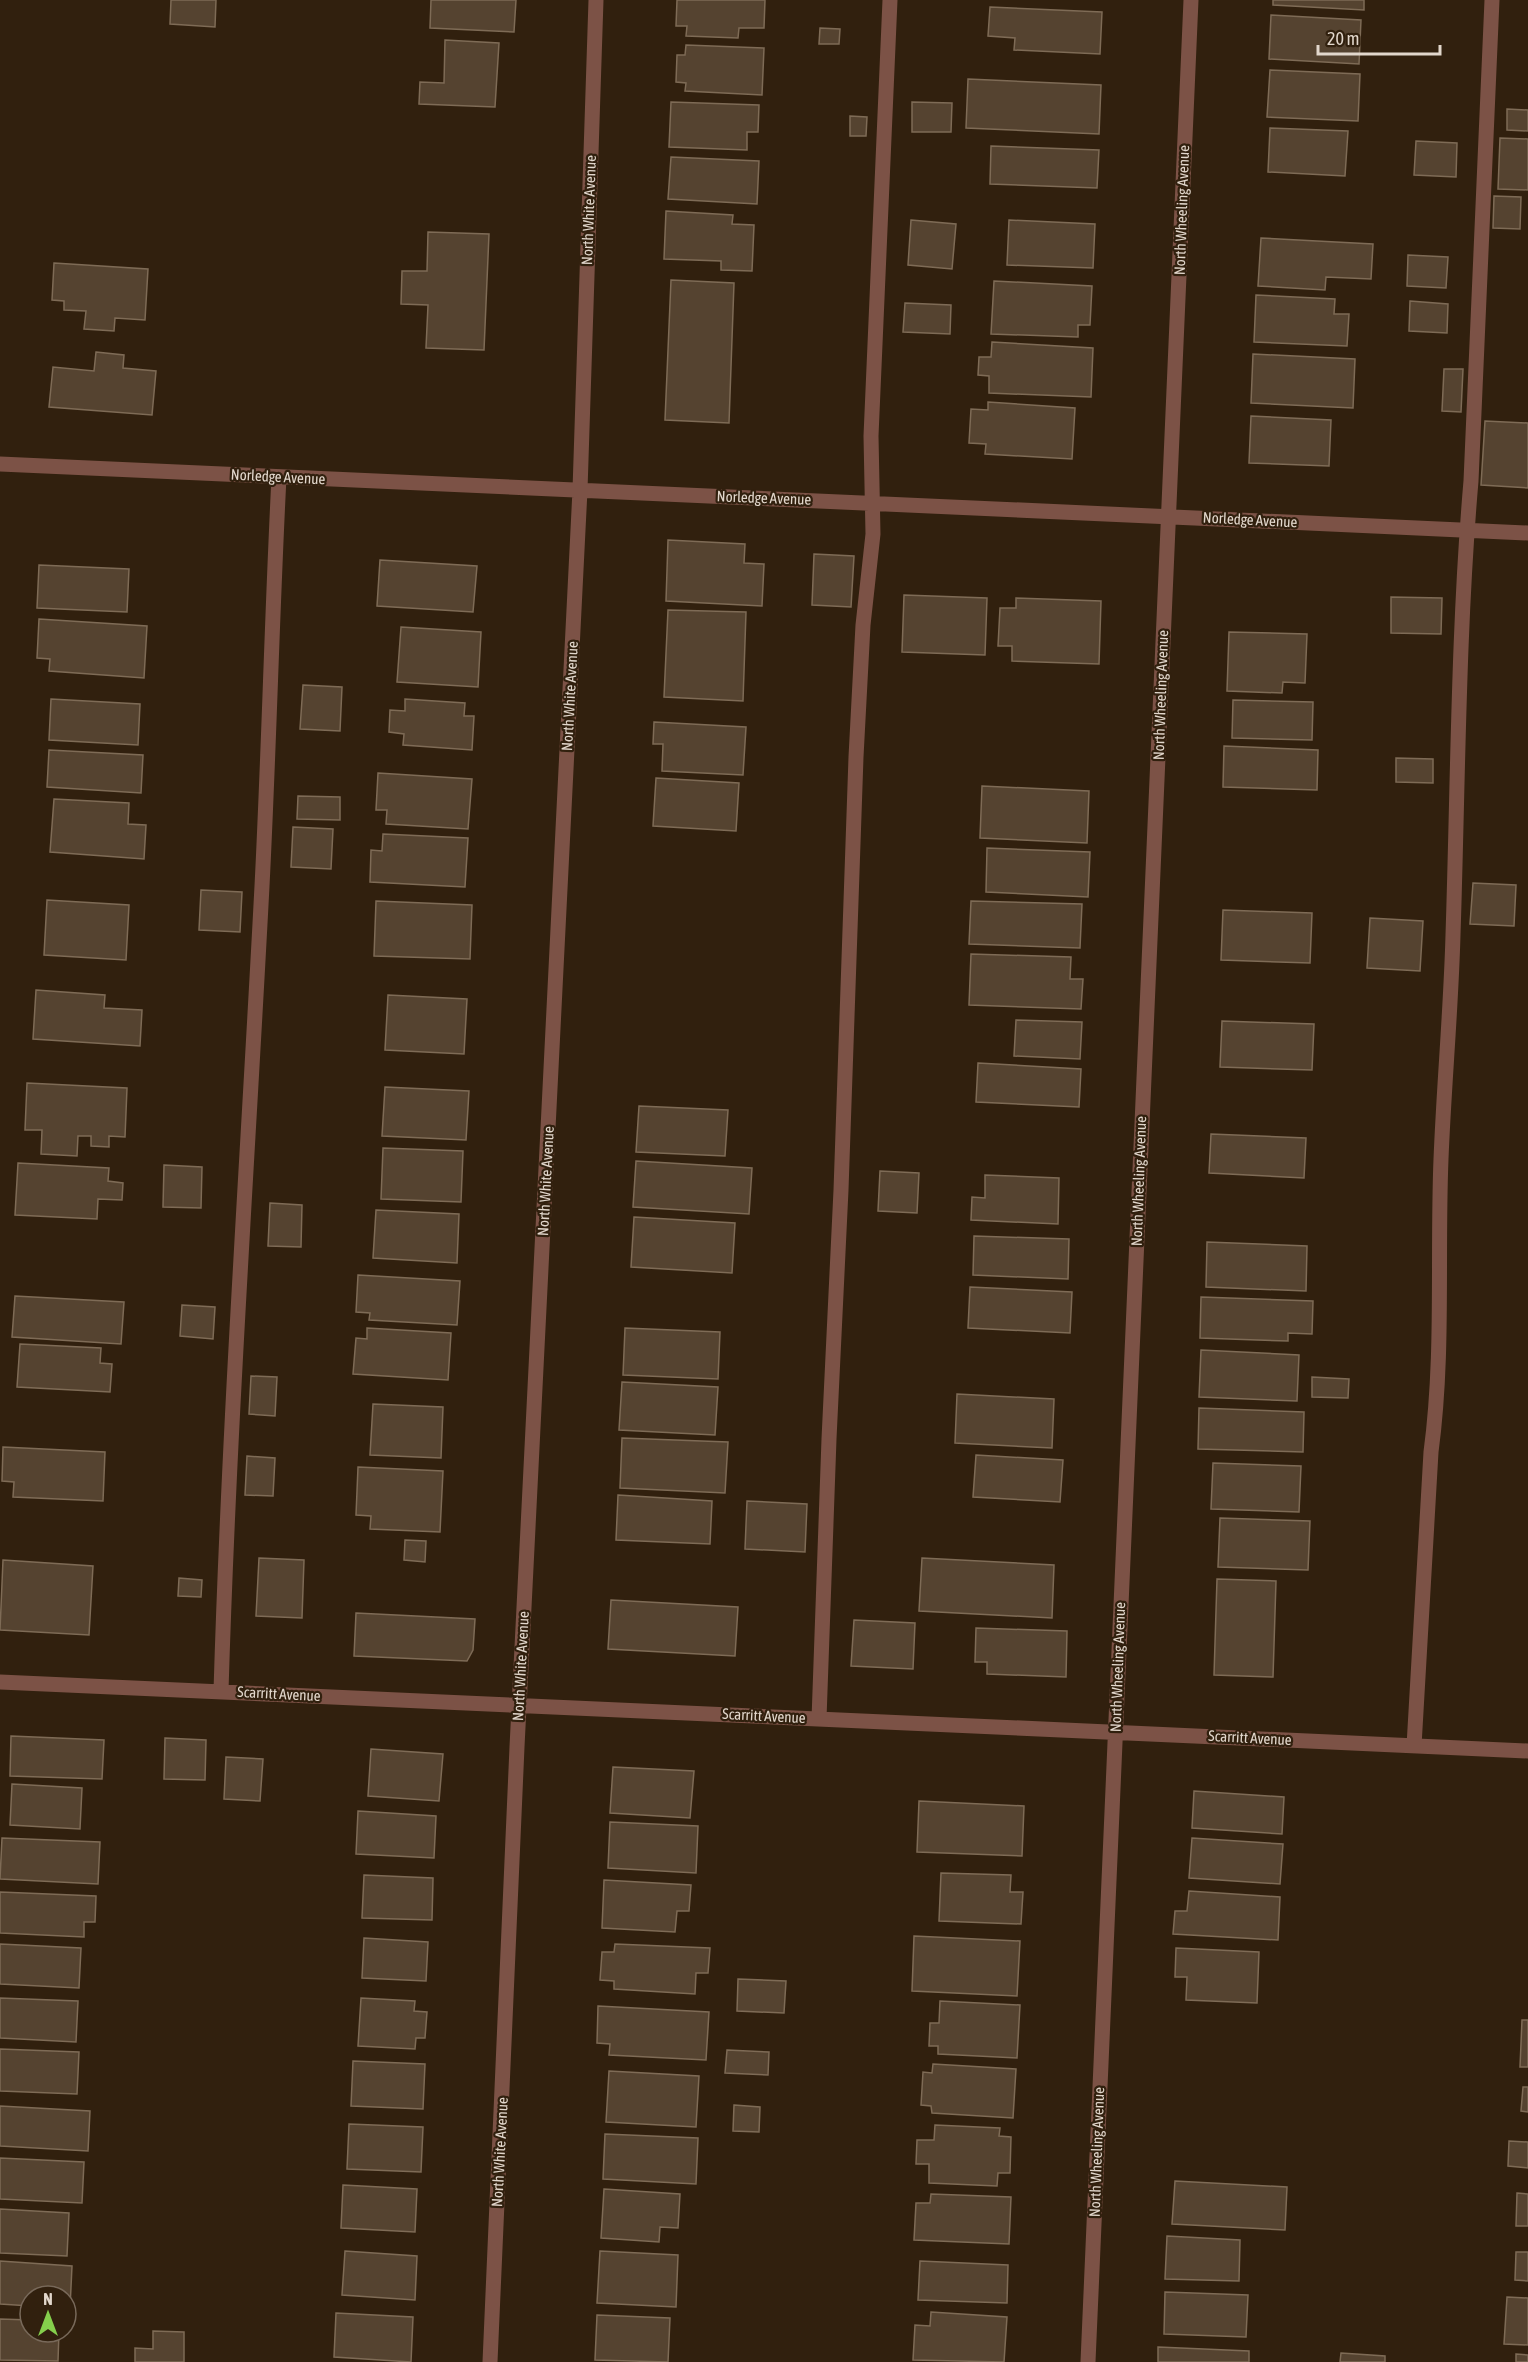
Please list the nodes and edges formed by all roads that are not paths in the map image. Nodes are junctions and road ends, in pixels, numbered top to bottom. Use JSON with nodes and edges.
{"nodes":[{"id":1,"x":596,"y":0,"type":"edge"},
{"id":2,"x":890,"y":0,"type":"edge"},
{"id":3,"x":1191,"y":0,"type":"edge"},
{"id":4,"x":1492,"y":0,"type":"edge"},
{"id":5,"x":0,"y":464,"type":"edge"},
{"id":6,"x":279,"y":477,"type":"junction"},
{"id":7,"x":580,"y":490,"type":"junction"},
{"id":8,"x":874,"y":503,"type":"junction"},
{"id":9,"x":1168,"y":516,"type":"junction"},
{"id":10,"x":1467,"y":530,"type":"junction"},
{"id":11,"x":1528,"y":532,"type":"edge"},
{"id":12,"x":0,"y":1682,"type":"edge"},
{"id":13,"x":221,"y":1691,"type":"junction"},
{"id":14,"x":519,"y":1705,"type":"junction"},
{"id":15,"x":819,"y":1719,"type":"junction"},
{"id":16,"x":1115,"y":1732,"type":"junction"},
{"id":17,"x":1414,"y":1746,"type":"junction"},
{"id":18,"x":1528,"y":1751,"type":"edge"},
{"id":19,"x":490,"y":2362,"type":"edge"},
{"id":20,"x":1088,"y":2362,"type":"edge"}],
"edges":[{"from":1,"to":7,"type":"street","name":"North White Avenue"},
{"from":2,"to":8,"type":"street"},
{"from":3,"to":9,"type":"street","name":"North Wheeling Avenue"},
{"from":4,"to":10,"type":"street"},
{"from":5,"to":6,"type":"street","name":"Norledge Avenue"},
{"from":6,"to":7,"type":"street","name":"Norledge Avenue"},
{"from":6,"to":13,"type":"street"},
{"from":7,"to":8,"type":"street","name":"Norledge Avenue"},
{"from":7,"to":14,"type":"street","name":"North White Avenue"},
{"from":8,"to":9,"type":"street","name":"Norledge Avenue"},
{"from":8,"to":15,"type":"street"},
{"from":9,"to":10,"type":"street","name":"Norledge Avenue"},
{"from":9,"to":16,"type":"street","name":"North Wheeling Avenue"},
{"from":10,"to":11,"type":"street","name":"Norledge Avenue"},
{"from":10,"to":17,"type":"street"},
{"from":12,"to":13,"type":"street","name":"Scarritt Avenue"},
{"from":13,"to":14,"type":"street","name":"Scarritt Avenue"},
{"from":14,"to":15,"type":"street","name":"Scarritt Avenue"},
{"from":14,"to":19,"type":"street","name":"North White Avenue"},
{"from":15,"to":16,"type":"street","name":"Scarritt Avenue"},
{"from":16,"to":17,"type":"street","name":"Scarritt Avenue"},
{"from":16,"to":20,"type":"street","name":"North Wheeling Avenue"},
{"from":17,"to":18,"type":"street","name":"Scarritt Avenue"}]}
